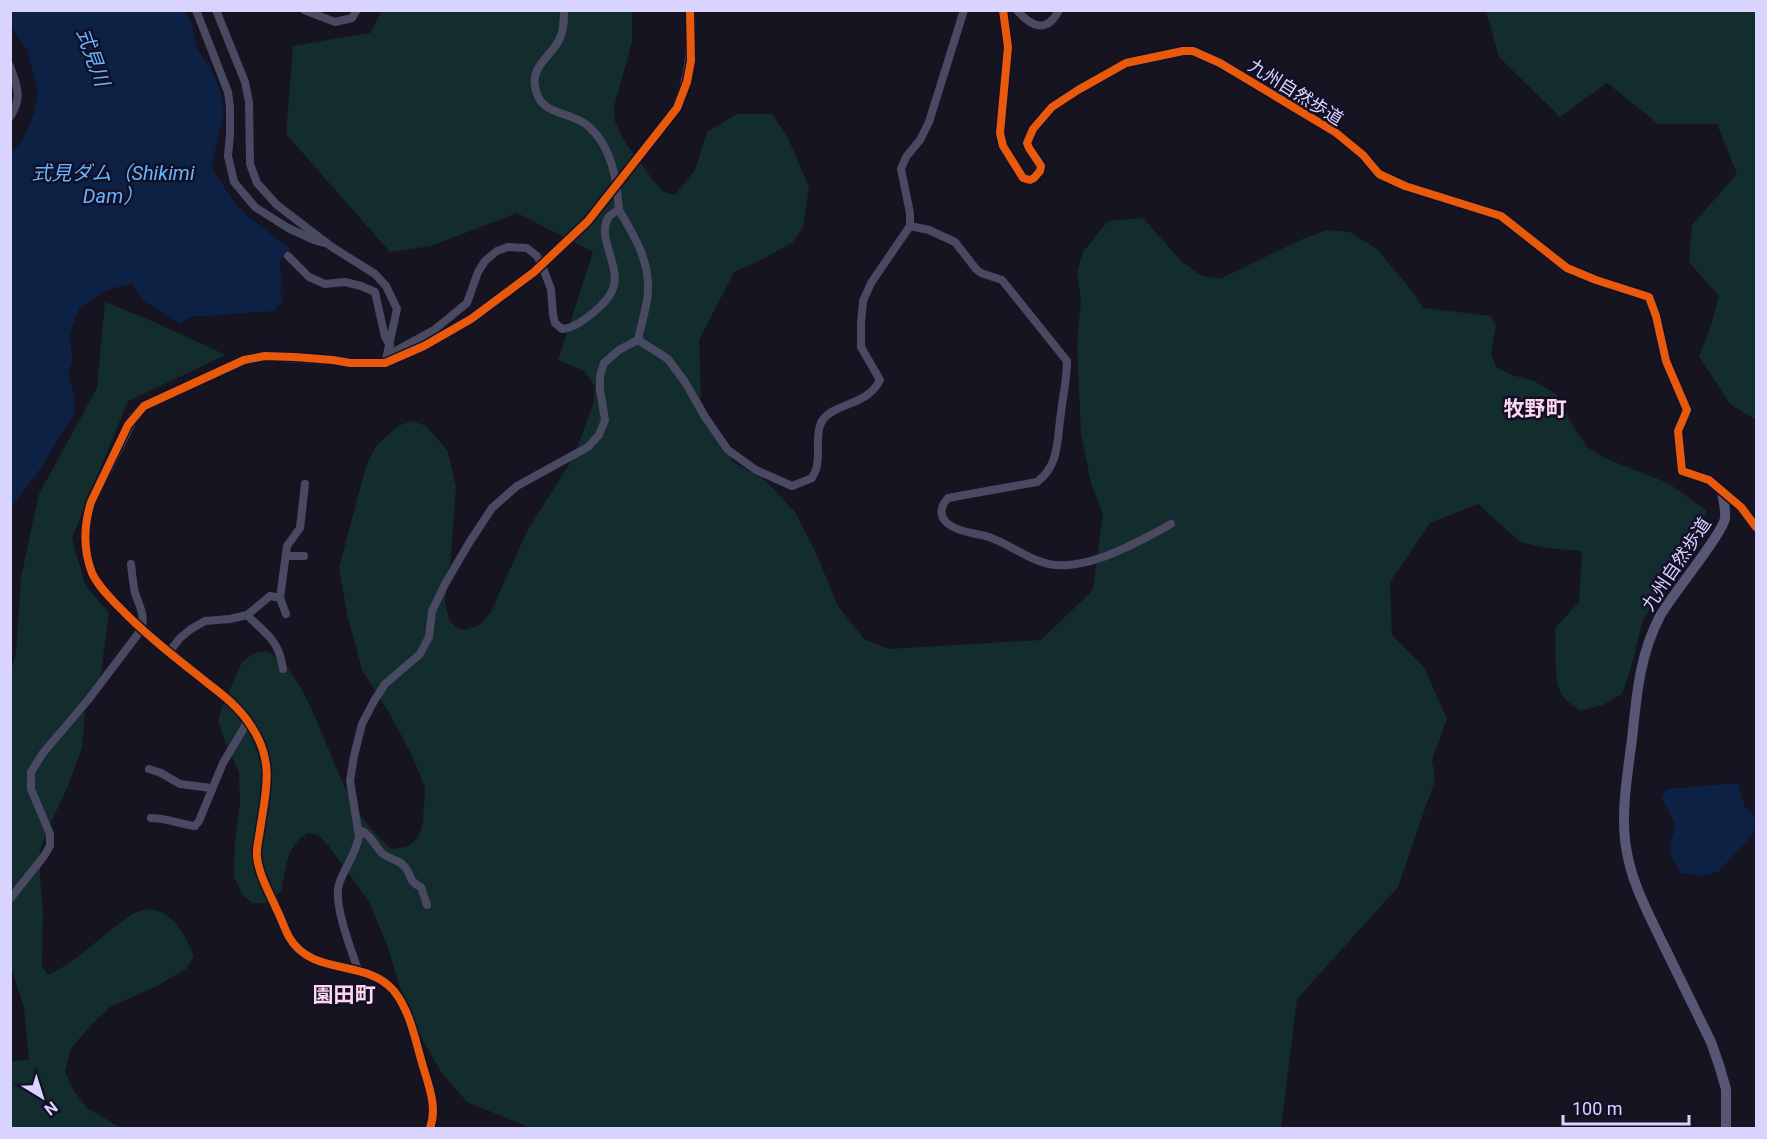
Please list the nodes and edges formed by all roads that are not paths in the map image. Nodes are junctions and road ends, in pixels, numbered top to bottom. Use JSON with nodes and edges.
{"nodes":[{"id":1,"x":196,"y":10,"type":"edge"},
{"id":2,"x":216,"y":10,"type":"edge"},
{"id":3,"x":304,"y":10,"type":"edge"},
{"id":4,"x":357,"y":10,"type":"edge"},
{"id":5,"x":564,"y":10,"type":"edge"},
{"id":6,"x":690,"y":10,"type":"edge"},
{"id":7,"x":964,"y":10,"type":"edge"},
{"id":8,"x":1003,"y":10,"type":"edge"},
{"id":9,"x":1017,"y":10,"type":"edge"},
{"id":10,"x":1059,"y":10,"type":"edge"},
{"id":11,"x":10,"y":66,"type":"edge"},
{"id":12,"x":674,"y":112,"type":"tunnel mouth"},
{"id":13,"x":10,"y":117,"type":"edge"},
{"id":14,"x":619,"y":210,"type":"junction"},
{"id":15,"x":910,"y":225,"type":"junction"},
{"id":16,"x":328,"y":244,"type":"junction"},
{"id":17,"x":288,"y":256,"type":"dead end"},
{"id":18,"x":471,"y":319,"type":"tunnel mouth"},
{"id":19,"x":638,"y":340,"type":"junction"},
{"id":20,"x":390,"y":345,"type":"junction"},
{"id":21,"x":386,"y":359,"type":"junction"},
{"id":22,"x":305,"y":484,"type":"dead end"},
{"id":23,"x":1722,"y":491,"type":"junction"},
{"id":24,"x":1172,"y":524,"type":"dead end"},
{"id":25,"x":1756,"y":527,"type":"edge"},
{"id":26,"x":286,"y":556,"type":"junction"},
{"id":27,"x":304,"y":556,"type":"dead end"},
{"id":28,"x":131,"y":564,"type":"dead end"},
{"id":29,"x":280,"y":598,"type":"junction"},
{"id":30,"x":286,"y":614,"type":"dead end"},
{"id":31,"x":247,"y":615,"type":"junction"},
{"id":32,"x":141,"y":630,"type":"junction"},
{"id":33,"x":169,"y":652,"type":"junction"},
{"id":34,"x":283,"y":669,"type":"dead end"},
{"id":35,"x":248,"y":721,"type":"junction"},
{"id":36,"x":150,"y":769,"type":"dead end"},
{"id":37,"x":211,"y":788,"type":"junction"},
{"id":38,"x":152,"y":818,"type":"dead end"},
{"id":39,"x":358,"y":830,"type":"junction"},
{"id":40,"x":10,"y":899,"type":"edge"},
{"id":41,"x":427,"y":905,"type":"dead end"},
{"id":42,"x":358,"y":970,"type":"junction"},
{"id":43,"x":430,"y":1128,"type":"edge"},
{"id":44,"x":1726,"y":1128,"type":"edge"}],
"edges":[{"from":1,"to":16,"type":"street"},
{"from":2,"to":16,"type":"street"},
{"from":3,"to":4,"type":"street"},
{"from":5,"to":14,"type":"street"},
{"from":6,"to":12,"type":"street"},
{"from":7,"to":15,"type":"street"},
{"from":8,"to":23,"type":"street","name":"九州自然歩道"},
{"from":9,"to":10,"type":"street"},
{"from":11,"to":13,"type":"street"},
{"from":14,"to":19,"type":"street"},
{"from":14,"to":21,"type":"street"},
{"from":15,"to":19,"type":"street"},
{"from":15,"to":24,"type":"street"},
{"from":16,"to":20,"type":"street"},
{"from":17,"to":20,"type":"street"},
{"from":18,"to":21,"type":"street"},
{"from":19,"to":39,"type":"street"},
{"from":20,"to":21,"type":"street"},
{"from":21,"to":32,"type":"street"},
{"from":22,"to":26,"type":"street"},
{"from":23,"to":25,"type":"street"},
{"from":23,"to":44,"type":"street","name":"九州自然歩道"},
{"from":26,"to":27,"type":"street"},
{"from":26,"to":29,"type":"street"},
{"from":28,"to":32,"type":"street"},
{"from":29,"to":30,"type":"street"},
{"from":29,"to":31,"type":"street"},
{"from":31,"to":33,"type":"street"},
{"from":31,"to":34,"type":"street"},
{"from":32,"to":33,"type":"street"},
{"from":32,"to":40,"type":"street"},
{"from":33,"to":35,"type":"street"},
{"from":35,"to":37,"type":"street"},
{"from":35,"to":42,"type":"street"},
{"from":36,"to":37,"type":"street"},
{"from":37,"to":38,"type":"street"},
{"from":39,"to":41,"type":"street"},
{"from":39,"to":42,"type":"street"},
{"from":42,"to":43,"type":"street"}]}
